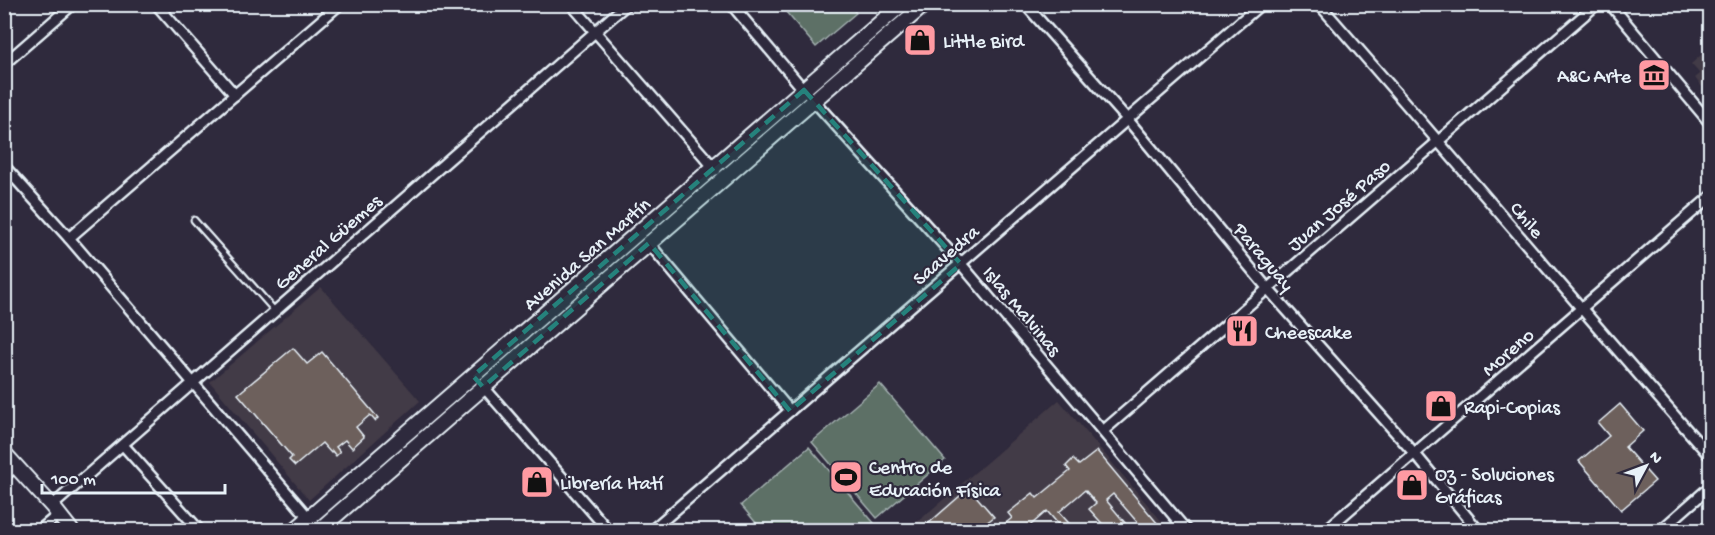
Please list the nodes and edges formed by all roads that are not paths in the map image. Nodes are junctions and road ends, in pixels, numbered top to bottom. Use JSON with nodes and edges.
{"nodes":[{"id":1,"x":10,"y":4,"type":"edge"},
{"id":2,"x":73,"y":4,"type":"edge"},
{"id":3,"x":156,"y":4,"type":"edge"},
{"id":4,"x":340,"y":4,"type":"edge"},
{"id":5,"x":571,"y":4,"type":"edge"},
{"id":6,"x":627,"y":4,"type":"edge"},
{"id":7,"x":731,"y":4,"type":"edge"},
{"id":8,"x":902,"y":4,"type":"edge"},
{"id":9,"x":925,"y":4,"type":"edge"},
{"id":10,"x":1025,"y":4,"type":"edge"},
{"id":11,"x":1261,"y":4,"type":"edge"},
{"id":12,"x":1319,"y":4,"type":"edge"},
{"id":13,"x":1597,"y":4,"type":"edge"},
{"id":14,"x":1610,"y":4,"type":"edge"},
{"id":15,"x":4,"y":10,"type":"edge"},
{"id":16,"x":595,"y":32,"type":"junction"},
{"id":17,"x":4,"y":64,"type":"edge"},
{"id":18,"x":804,"y":90,"type":"junction"},
{"id":19,"x":235,"y":95,"type":"junction"},
{"id":20,"x":814,"y":101,"type":"junction"},
{"id":21,"x":1128,"y":120,"type":"junction"},
{"id":22,"x":1710,"y":123,"type":"edge"},
{"id":23,"x":1439,"y":141,"type":"junction"},
{"id":24,"x":4,"y":166,"type":"edge"},
{"id":25,"x":714,"y":168,"type":"junction"},
{"id":26,"x":724,"y":179,"type":"junction"},
{"id":27,"x":1710,"y":197,"type":"edge"},
{"id":28,"x":194,"y":220,"type":"dead end"},
{"id":29,"x":640,"y":232,"type":"junction"},
{"id":30,"x":69,"y":238,"type":"junction"},
{"id":31,"x":649,"y":243,"type":"junction"},
{"id":32,"x":961,"y":264,"type":"junction"},
{"id":33,"x":1268,"y":289,"type":"junction"},
{"id":34,"x":1581,"y":310,"type":"junction"},
{"id":35,"x":275,"y":311,"type":"junction"},
{"id":36,"x":473,"y":376,"type":"junction"},
{"id":37,"x":193,"y":382,"type":"junction"},
{"id":38,"x":483,"y":387,"type":"junction"},
{"id":39,"x":790,"y":411,"type":"junction"},
{"id":40,"x":1103,"y":431,"type":"junction"},
{"id":41,"x":123,"y":445,"type":"junction"},
{"id":42,"x":4,"y":453,"type":"edge"},
{"id":43,"x":1415,"y":454,"type":"junction"},
{"id":44,"x":1710,"y":456,"type":"edge"},
{"id":45,"x":16,"y":466,"type":"junction"},
{"id":46,"x":4,"y":476,"type":"edge"},
{"id":47,"x":1710,"y":487,"type":"edge"},
{"id":48,"x":55,"y":510,"type":"junction"},
{"id":49,"x":308,"y":519,"type":"junction"},
{"id":50,"x":40,"y":531,"type":"edge"},
{"id":51,"x":71,"y":531,"type":"edge"},
{"id":52,"x":199,"y":531,"type":"edge"},
{"id":53,"x":295,"y":531,"type":"edge"},
{"id":54,"x":319,"y":531,"type":"edge"},
{"id":55,"x":608,"y":531,"type":"edge"},
{"id":56,"x":652,"y":531,"type":"edge"},
{"id":57,"x":1186,"y":531,"type":"edge"},
{"id":58,"x":1326,"y":531,"type":"edge"},
{"id":59,"x":1478,"y":531,"type":"edge"},
{"id":60,"x":1661,"y":531,"type":"edge"}],
"edges":[{"from":1,"to":15,"type":"lane"},
{"from":2,"to":17,"type":"street"},
{"from":3,"to":19,"type":"street"},
{"from":4,"to":19,"type":"street"},
{"from":5,"to":16,"type":"street"},
{"from":6,"to":16,"type":"street","name":"General Güemes"},
{"from":7,"to":18,"type":"street","name":"Islas Malvinas"},
{"from":8,"to":18,"type":"main road","name":"Avenida San Martín"},
{"from":9,"to":20,"type":"main road","name":"Avenida San Martín"},
{"from":10,"to":21,"type":"street","name":"Paraguay"},
{"from":11,"to":21,"type":"street","name":"Saavedra"},
{"from":12,"to":23,"type":"street","name":"Chile"},
{"from":13,"to":23,"type":"street","name":"Juan José Paso"},
{"from":14,"to":22,"type":"street"},
{"from":16,"to":25,"type":"street"},
{"from":16,"to":35,"type":"street","name":"General Güemes"},
{"from":18,"to":20,"type":"street","name":"Islas Malvinas"},
{"from":18,"to":25,"type":"main road","name":"Avenida San Martín"},
{"from":19,"to":30,"type":"street"},
{"from":20,"to":26,"type":"main road","name":"Avenida San Martín"},
{"from":20,"to":32,"type":"street","name":"Islas Malvinas"},
{"from":21,"to":32,"type":"street","name":"Saavedra"},
{"from":21,"to":33,"type":"street","name":"Paraguay"},
{"from":23,"to":33,"type":"street","name":"Juan José Paso"},
{"from":23,"to":34,"type":"street","name":"Chile"},
{"from":24,"to":30,"type":"street"},
{"from":25,"to":26,"type":"street"},
{"from":25,"to":29,"type":"main road","name":"Avenida San Martín"},
{"from":26,"to":31,"type":"main road","name":"Avenida San Martín"},
{"from":27,"to":34,"type":"street","name":"Moreno"},
{"from":28,"to":35,"type":"lane"},
{"from":29,"to":31,"type":"street"},
{"from":29,"to":36,"type":"main road","name":"Avenida San Martín"},
{"from":30,"to":37,"type":"street"},
{"from":31,"to":38,"type":"main road","name":"Avenida San Martín"},
{"from":31,"to":39,"type":"street"},
{"from":32,"to":39,"type":"street","name":"Saavedra"},
{"from":32,"to":40,"type":"street","name":"Islas Malvinas"},
{"from":33,"to":40,"type":"street","name":"Juan José Paso"},
{"from":33,"to":43,"type":"street","name":"Paraguay"},
{"from":34,"to":43,"type":"street","name":"Moreno"},
{"from":34,"to":44,"type":"street","name":"Chile"},
{"from":35,"to":37,"type":"street","name":"General Güemes"},
{"from":36,"to":38,"type":"street"},
{"from":36,"to":49,"type":"main road","name":"Avenida San Martín"},
{"from":37,"to":41,"type":"street","name":"General Güemes"},
{"from":37,"to":49,"type":"street"},
{"from":38,"to":54,"type":"main road","name":"Avenida San Martín"},
{"from":38,"to":55,"type":"street"},
{"from":39,"to":56,"type":"street","name":"Saavedra"},
{"from":40,"to":57,"type":"street","name":"Islas Malvinas"},
{"from":41,"to":48,"type":"street","name":"General Güemes"},
{"from":41,"to":52,"type":"street"},
{"from":42,"to":45,"type":"main road"},
{"from":43,"to":58,"type":"street","name":"Moreno"},
{"from":43,"to":59,"type":"street","name":"Paraguay"},
{"from":45,"to":46,"type":"street"},
{"from":45,"to":48,"type":"main road"},
{"from":47,"to":60,"type":"street"},
{"from":48,"to":50,"type":"street","name":"General Güemes"},
{"from":48,"to":51,"type":"main road"},
{"from":49,"to":53,"type":"main road","name":"Avenida San Martín"},
{"from":49,"to":54,"type":"street"}]}
